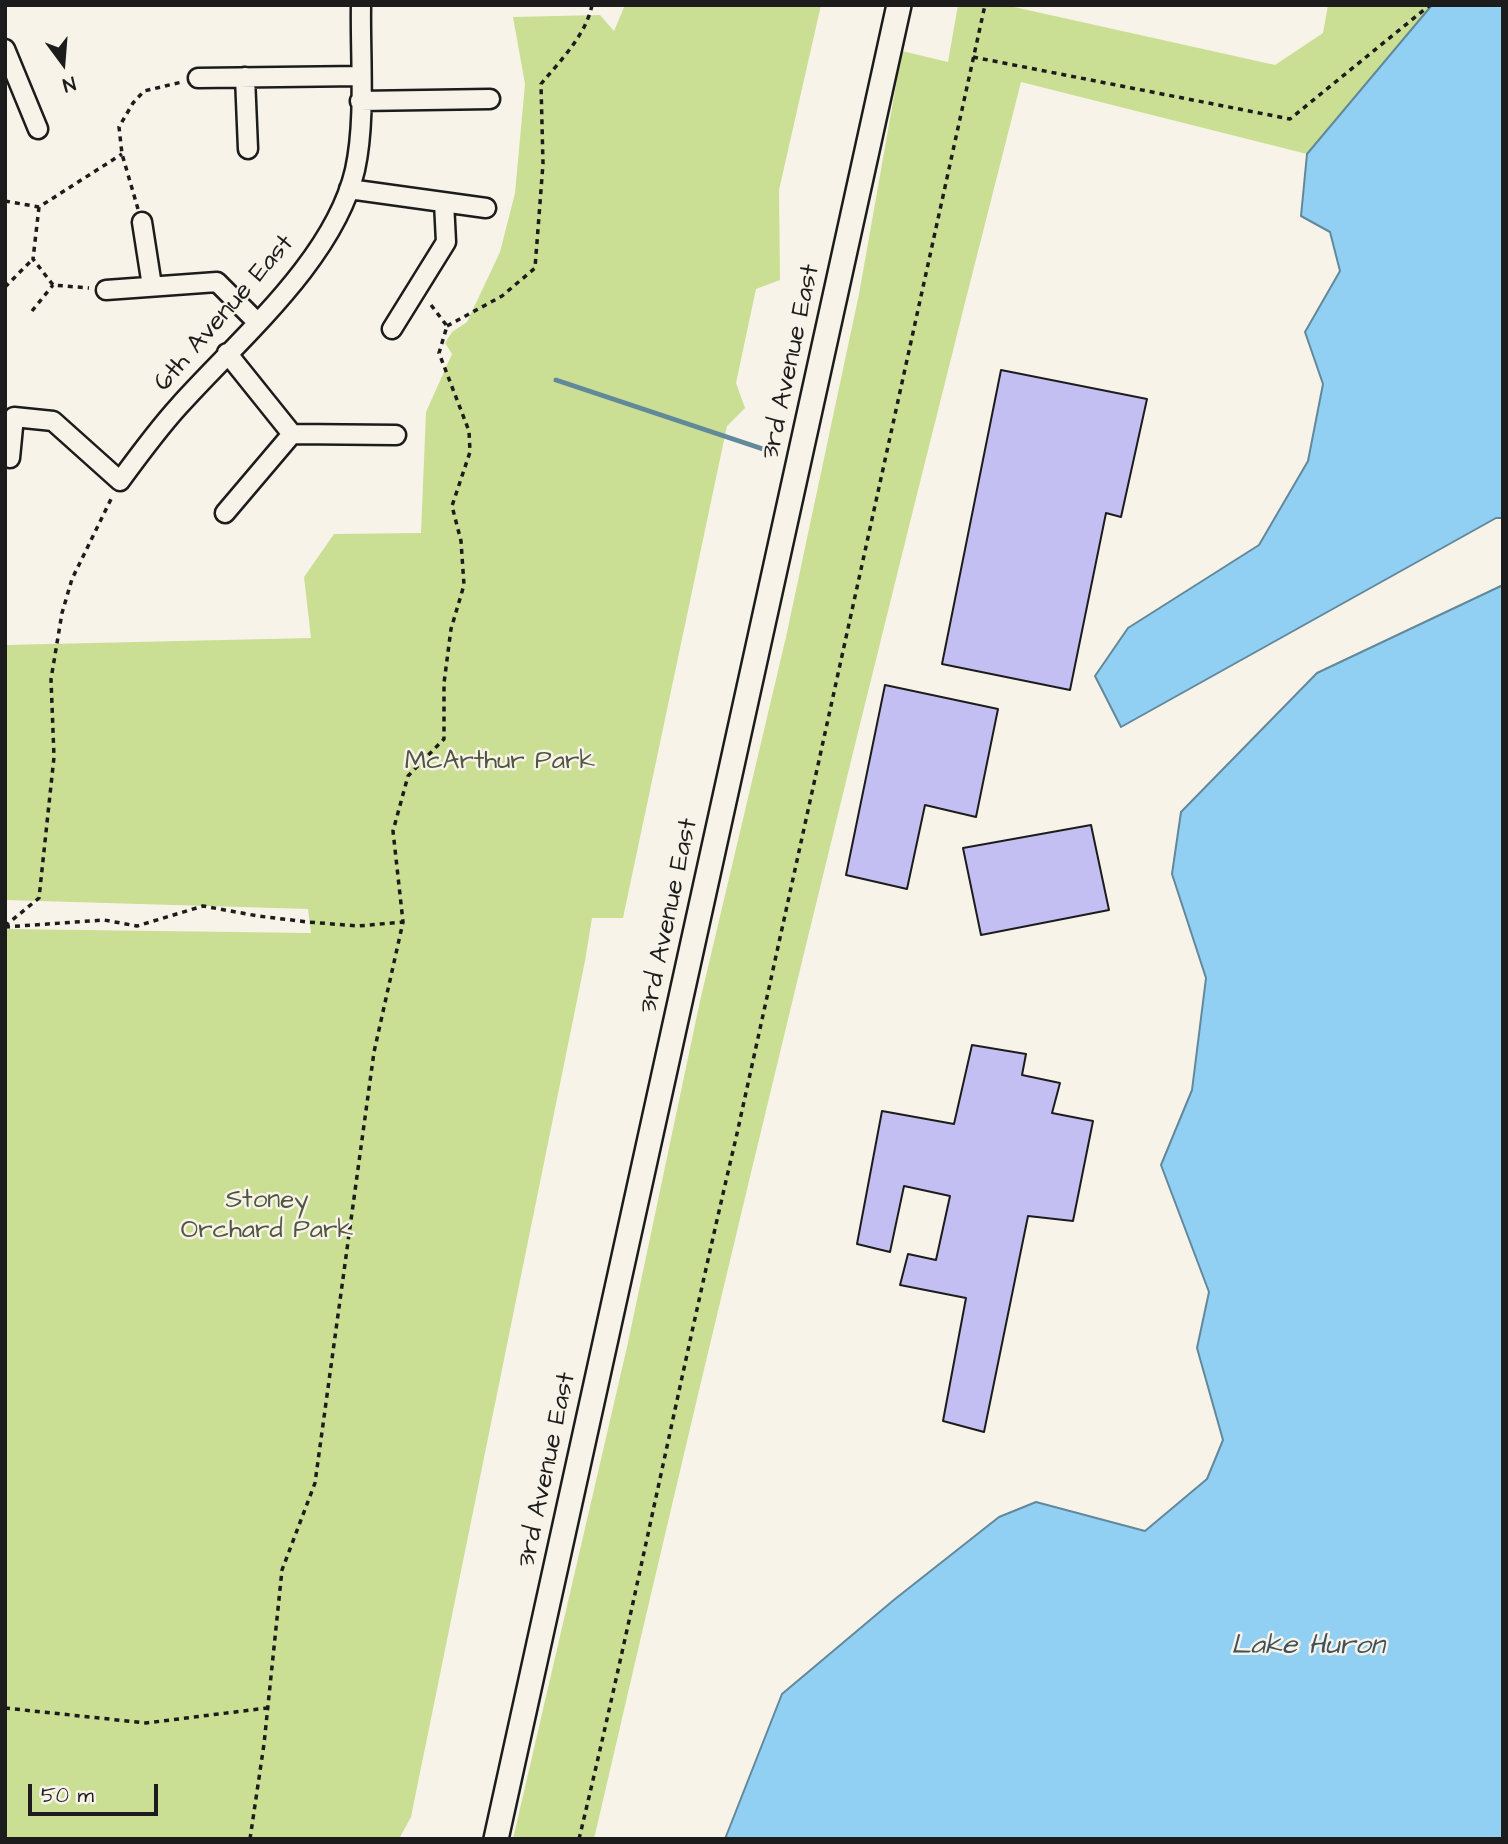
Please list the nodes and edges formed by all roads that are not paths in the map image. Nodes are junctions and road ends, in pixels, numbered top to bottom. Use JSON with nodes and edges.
{"nodes":[{"id":1,"x":361,"y":5,"type":"edge"},
{"id":2,"x":899,"y":5,"type":"edge"},
{"id":3,"x":5,"y":49,"type":"edge"},
{"id":4,"x":360,"y":76,"type":"junction"},
{"id":5,"x":245,"y":77,"type":"junction"},
{"id":6,"x":198,"y":78,"type":"road end"},
{"id":7,"x":490,"y":99,"type":"dead end"},
{"id":8,"x":360,"y":101,"type":"junction"},
{"id":9,"x":38,"y":129,"type":"dead end"},
{"id":10,"x":248,"y":149,"type":"dead end"},
{"id":11,"x":349,"y":189,"type":"junction"},
{"id":12,"x":444,"y":202,"type":"junction"},
{"id":13,"x":486,"y":208,"type":"dead end"},
{"id":14,"x":142,"y":222,"type":"road end"},
{"id":15,"x":152,"y":286,"type":"junction"},
{"id":16,"x":106,"y":290,"type":"road end"},
{"id":17,"x":257,"y":322,"type":"junction"},
{"id":18,"x":392,"y":329,"type":"dead end"},
{"id":19,"x":227,"y":353,"type":"junction"},
{"id":20,"x":292,"y":435,"type":"junction"},
{"id":21,"x":396,"y":435,"type":"dead end"},
{"id":22,"x":10,"y":458,"type":"dead end"},
{"id":23,"x":225,"y":513,"type":"dead end"},
{"id":24,"x":496,"y":1839,"type":"edge"}],
"edges":[{"from":1,"to":4,"type":"street","name":"6th Avenue East"},
{"from":2,"to":24,"type":"main road","name":"3rd Avenue East"},
{"from":3,"to":9,"type":"street"},
{"from":4,"to":5,"type":"street"},
{"from":4,"to":8,"type":"street","name":"6th Avenue East"},
{"from":5,"to":6,"type":"street"},
{"from":5,"to":10,"type":"street"},
{"from":7,"to":8,"type":"street"},
{"from":8,"to":11,"type":"street","name":"6th Avenue East"},
{"from":11,"to":12,"type":"street"},
{"from":11,"to":17,"type":"street","name":"6th Avenue East"},
{"from":12,"to":13,"type":"street"},
{"from":12,"to":18,"type":"street"},
{"from":14,"to":15,"type":"street"},
{"from":15,"to":16,"type":"street"},
{"from":15,"to":17,"type":"street"},
{"from":17,"to":19,"type":"street","name":"6th Avenue East"},
{"from":19,"to":20,"type":"street"},
{"from":19,"to":22,"type":"street","name":"6th Avenue East"},
{"from":20,"to":21,"type":"street"},
{"from":20,"to":23,"type":"street"}]}
